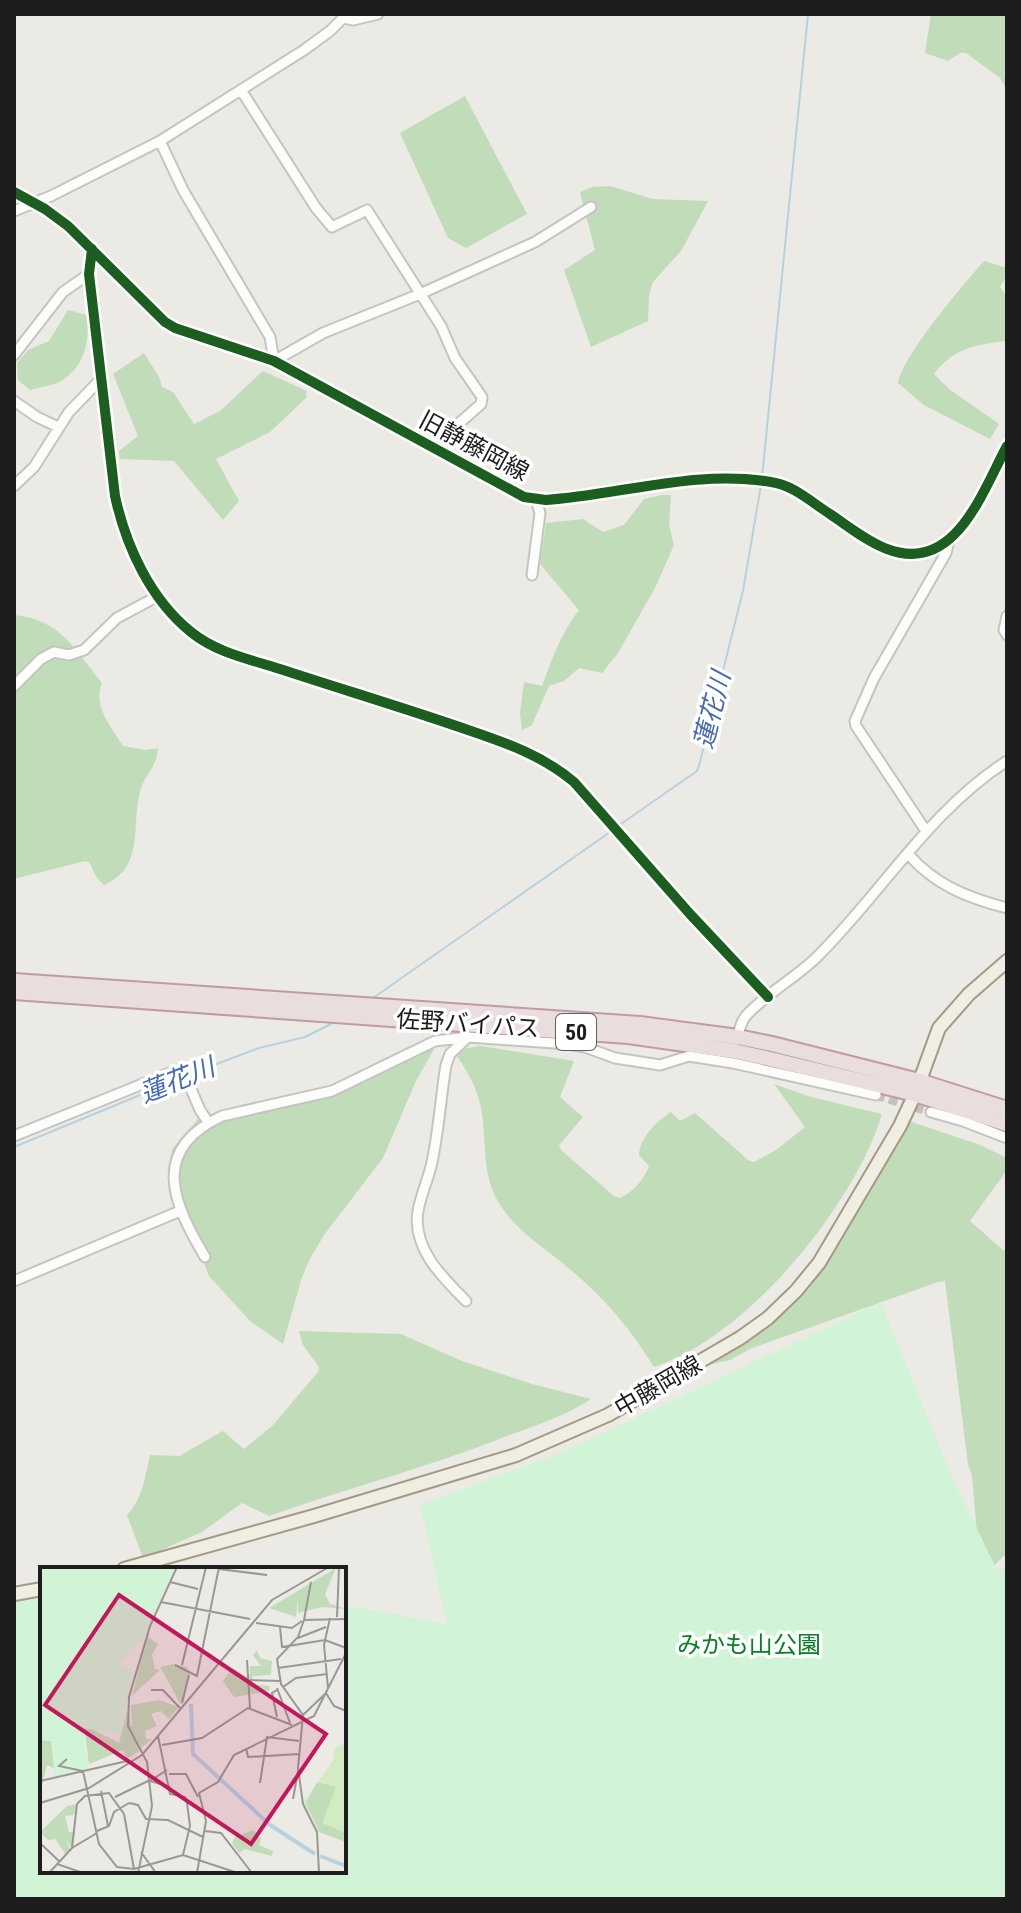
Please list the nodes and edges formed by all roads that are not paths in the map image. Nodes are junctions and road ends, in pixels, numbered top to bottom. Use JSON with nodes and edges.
{"nodes":[{"id":1,"x":378,"y":14,"type":"edge"},
{"id":2,"x":345,"y":16,"type":"edge"},
{"id":3,"x":241,"y":90,"type":"junction"},
{"id":4,"x":160,"y":141,"type":"junction"},
{"id":5,"x":14,"y":192,"type":"edge"},
{"id":6,"x":33,"y":203,"type":"junction"},
{"id":7,"x":591,"y":207,"type":"dead end"},
{"id":8,"x":14,"y":211,"type":"edge"},
{"id":9,"x":92,"y":249,"type":"junction"},
{"id":10,"x":89,"y":274,"type":"junction"},
{"id":11,"x":420,"y":294,"type":"junction"},
{"id":12,"x":14,"y":355,"type":"edge"},
{"id":13,"x":274,"y":361,"type":"junction"},
{"id":14,"x":101,"y":379,"type":"junction"},
{"id":15,"x":14,"y":401,"type":"edge"},
{"id":16,"x":58,"y":427,"type":"junction"},
{"id":17,"x":1007,"y":446,"type":"edge"},
{"id":18,"x":432,"y":447,"type":"junction"},
{"id":19,"x":14,"y":486,"type":"edge"},
{"id":20,"x":536,"y":500,"type":"junction"},
{"id":21,"x":949,"y":541,"type":"junction"},
{"id":22,"x":532,"y":575,"type":"dead end"},
{"id":23,"x":158,"y":596,"type":"junction"},
{"id":24,"x":1007,"y":616,"type":"edge"},
{"id":25,"x":1007,"y":635,"type":"edge"},
{"id":26,"x":14,"y":686,"type":"edge"},
{"id":27,"x":1006,"y":763,"type":"edge"},
{"id":28,"x":926,"y":831,"type":"junction"},
{"id":29,"x":908,"y":854,"type":"junction"},
{"id":30,"x":1007,"y":908,"type":"edge"},
{"id":31,"x":1007,"y":961,"type":"edge"},
{"id":32,"x":14,"y":981,"type":"edge"},
{"id":33,"x":14,"y":992,"type":"edge"},
{"id":34,"x":768,"y":997,"type":"junction"},
{"id":35,"x":468,"y":1037,"type":"junction"},
{"id":36,"x":735,"y":1050,"type":"junction"},
{"id":37,"x":917,"y":1087,"type":"junction"},
{"id":38,"x":876,"y":1095,"type":"tunnel mouth"},
{"id":39,"x":1007,"y":1109,"type":"edge"},
{"id":40,"x":931,"y":1112,"type":"tunnel mouth"},
{"id":41,"x":208,"y":1122,"type":"junction"},
{"id":42,"x":1007,"y":1124,"type":"edge"},
{"id":43,"x":14,"y":1136,"type":"edge"},
{"id":44,"x":1007,"y":1138,"type":"edge"},
{"id":45,"x":180,"y":1211,"type":"junction"},
{"id":46,"x":205,"y":1257,"type":"dead end"},
{"id":47,"x":14,"y":1281,"type":"edge"},
{"id":48,"x":466,"y":1301,"type":"dead end"},
{"id":49,"x":131,"y":1567,"type":"edge"},
{"id":50,"x":40,"y":1589,"type":"edge"},
{"id":51,"x":14,"y":1594,"type":"edge"}],
"edges":[{"from":1,"to":2,"type":"street"},
{"from":2,"to":3,"type":"street"},
{"from":3,"to":4,"type":"street"},
{"from":3,"to":11,"type":"street"},
{"from":4,"to":6,"type":"street"},
{"from":4,"to":13,"type":"street"},
{"from":5,"to":6,"type":"street","name":"旧静藤岡線"},
{"from":6,"to":8,"type":"street"},
{"from":6,"to":9,"type":"street","name":"旧静藤岡線"},
{"from":7,"to":11,"type":"street"},
{"from":9,"to":10,"type":"street"},
{"from":9,"to":13,"type":"street","name":"旧静藤岡線"},
{"from":10,"to":12,"type":"street"},
{"from":10,"to":14,"type":"street"},
{"from":11,"to":13,"type":"street"},
{"from":11,"to":18,"type":"street"},
{"from":13,"to":18,"type":"street","name":"旧静藤岡線"},
{"from":14,"to":16,"type":"street"},
{"from":14,"to":23,"type":"street"},
{"from":15,"to":16,"type":"street"},
{"from":16,"to":19,"type":"street"},
{"from":17,"to":21,"type":"street"},
{"from":18,"to":20,"type":"street","name":"旧静藤岡線"},
{"from":20,"to":21,"type":"street","name":"旧静藤岡線"},
{"from":20,"to":22,"type":"street"},
{"from":21,"to":28,"type":"street"},
{"from":23,"to":26,"type":"street"},
{"from":23,"to":34,"type":"street"},
{"from":24,"to":25,"type":"street"},
{"from":27,"to":28,"type":"street"},
{"from":28,"to":29,"type":"street"},
{"from":29,"to":30,"type":"street"},
{"from":29,"to":34,"type":"street"},
{"from":31,"to":37,"type":"main road","name":"中藤岡線"},
{"from":32,"to":36,"type":"highway","name":"佐野バイパス","number":"50"},
{"from":33,"to":36,"type":"highway","name":"佐野バイパス","number":"50"},
{"from":34,"to":36,"type":"street"},
{"from":35,"to":36,"type":"street"},
{"from":35,"to":41,"type":"street"},
{"from":35,"to":48,"type":"street"},
{"from":36,"to":37,"type":"highway","name":"佐野バイパス","number":"50"},
{"from":36,"to":38,"type":"street"},
{"from":37,"to":39,"type":"highway","name":"佐野バイパス","number":"50"},
{"from":37,"to":42,"type":"highway","name":"佐野バイパス","number":"50"},
{"from":37,"to":49,"type":"main road","name":"中藤岡線"},
{"from":40,"to":44,"type":"street"},
{"from":41,"to":43,"type":"street"},
{"from":41,"to":45,"type":"street"},
{"from":45,"to":46,"type":"street"},
{"from":45,"to":47,"type":"street"},
{"from":50,"to":51,"type":"main road"}]}
